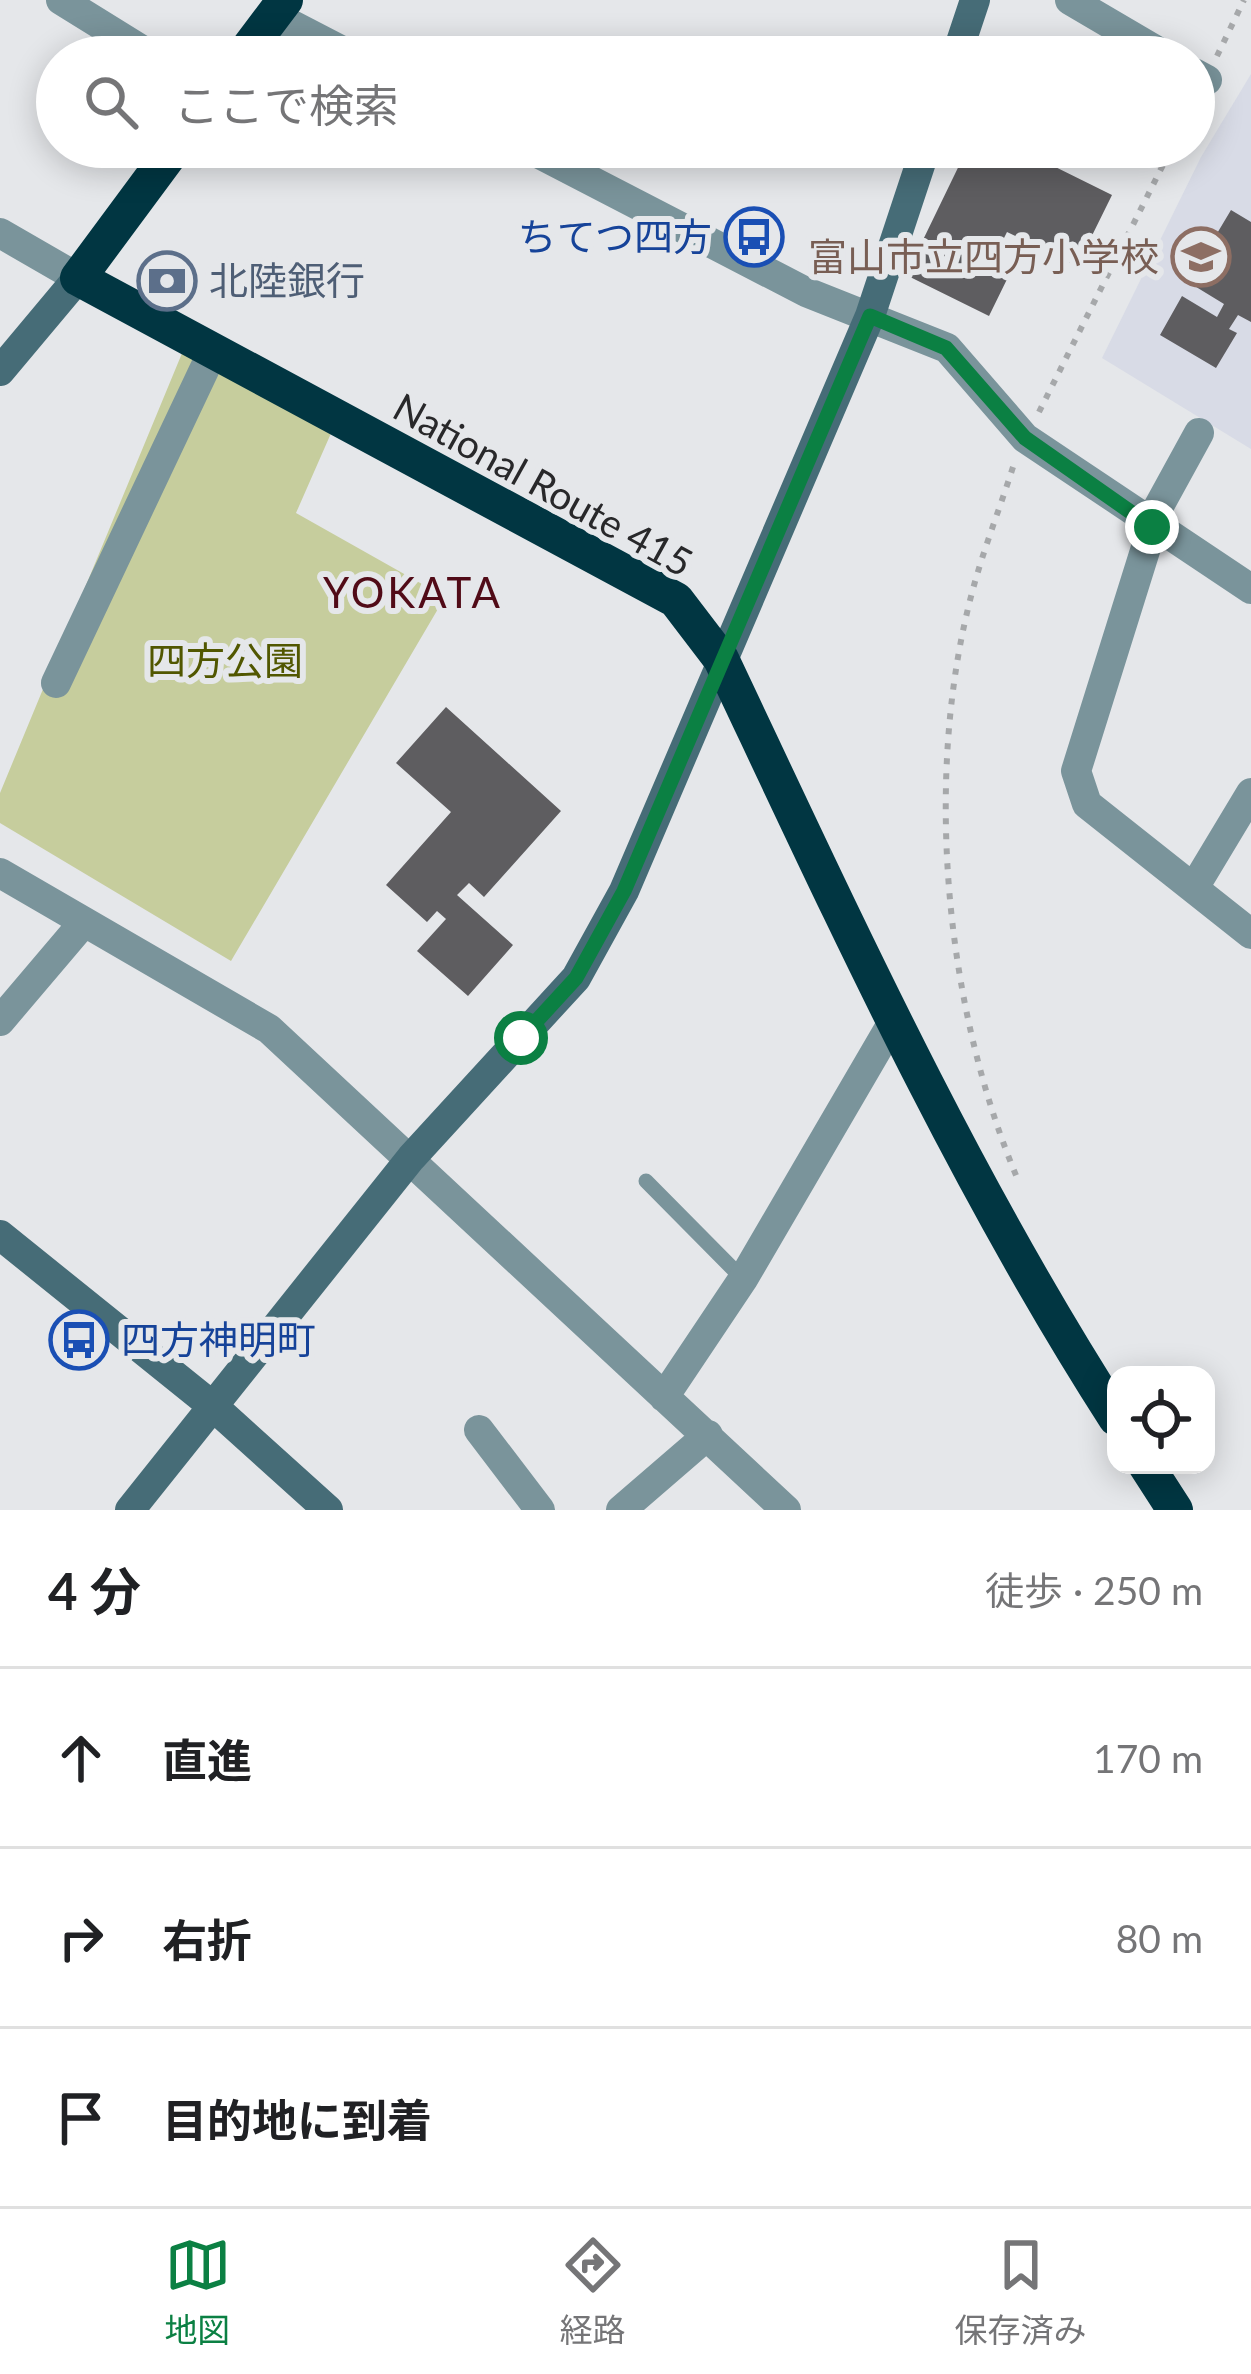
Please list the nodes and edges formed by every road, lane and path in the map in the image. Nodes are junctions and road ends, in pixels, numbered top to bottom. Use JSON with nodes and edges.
{"nodes":[{"id":1,"x":61,"y":0,"type":"edge"},
{"id":2,"x":975,"y":0,"type":"edge"},
{"id":3,"x":1070,"y":0,"type":"edge"},
{"id":4,"x":1244,"y":0,"type":"edge"},
{"id":5,"x":279,"y":8,"type":"edge"},
{"id":6,"x":119,"y":36,"type":"edge"},
{"id":7,"x":258,"y":36,"type":"edge"},
{"id":8,"x":321,"y":36,"type":"edge"},
{"id":9,"x":963,"y":36,"type":"edge"},
{"id":10,"x":1131,"y":36,"type":"edge"},
{"id":11,"x":1215,"y":53,"type":"edge"},
{"id":12,"x":159,"y":168,"type":"edge"},
{"id":13,"x":567,"y":168,"type":"edge"},
{"id":14,"x":919,"y":168,"type":"edge"},
{"id":15,"x":1161,"y":168,"type":"edge"},
{"id":16,"x":0,"y":233,"type":"edge"},
{"id":17,"x":78,"y":278,"type":"junction"},
{"id":18,"x":870,"y":316,"type":"junction"},
{"id":19,"x":213,"y":350,"type":"junction"},
{"id":20,"x":0,"y":371,"type":"edge"},
{"id":21,"x":1033,"y":422,"type":"dead end"},
{"id":22,"x":1198,"y":433,"type":"dead end"},
{"id":23,"x":1018,"y":452,"type":"dead end"},
{"id":24,"x":1152,"y":527,"type":"junction"},
{"id":25,"x":1251,"y":589,"type":"edge"},
{"id":26,"x":721,"y":658,"type":"junction"},
{"id":27,"x":56,"y":683,"type":"dead end"},
{"id":28,"x":1251,"y":794,"type":"edge"},
{"id":29,"x":0,"y":873,"type":"edge"},
{"id":30,"x":1195,"y":886,"type":"junction"},
{"id":31,"x":84,"y":922,"type":"junction"},
{"id":32,"x":1251,"y":934,"type":"edge"},
{"id":33,"x":0,"y":1022,"type":"edge"},
{"id":34,"x":892,"y":1022,"type":"junction"},
{"id":35,"x":411,"y":1158,"type":"junction"},
{"id":36,"x":646,"y":1181,"type":"dead end"},
{"id":37,"x":1021,"y":1188,"type":"dead end"},
{"id":38,"x":0,"y":1235,"type":"edge"},
{"id":39,"x":742,"y":1279,"type":"junction"},
{"id":40,"x":664,"y":1397,"type":"junction"},
{"id":41,"x":1107,"y":1404,"type":"edge"},
{"id":42,"x":214,"y":1408,"type":"junction"},
{"id":43,"x":479,"y":1430,"type":"dead end"},
{"id":44,"x":707,"y":1435,"type":"junction"},
{"id":45,"x":1152,"y":1474,"type":"edge"},
{"id":46,"x":130,"y":1510,"type":"edge"},
{"id":47,"x":328,"y":1510,"type":"edge"},
{"id":48,"x":540,"y":1510,"type":"edge"},
{"id":49,"x":620,"y":1510,"type":"edge"},
{"id":50,"x":786,"y":1510,"type":"edge"},
{"id":51,"x":1175,"y":1510,"type":"edge"}],
"edges":[{"from":1,"to":6,"type":"street"},
{"from":2,"to":9,"type":"street"},
{"from":3,"to":10,"type":"street"},
{"from":4,"to":11,"type":"path"},
{"from":5,"to":7,"type":"highway"},
{"from":5,"to":8,"type":"street"},
{"from":12,"to":17,"type":"highway"},
{"from":13,"to":18,"type":"street"},
{"from":14,"to":18,"type":"street"},
{"from":15,"to":21,"type":"path"},
{"from":16,"to":17,"type":"street"},
{"from":17,"to":19,"type":"highway","name":"National Route 415"},
{"from":17,"to":20,"type":"street"},
{"from":18,"to":24,"type":"street"},
{"from":18,"to":26,"type":"street"},
{"from":19,"to":26,"type":"highway","name":"National Route 415"},
{"from":19,"to":27,"type":"street"},
{"from":22,"to":24,"type":"street"},
{"from":23,"to":37,"type":"path"},
{"from":24,"to":25,"type":"street"},
{"from":24,"to":30,"type":"street"},
{"from":26,"to":34,"type":"highway","name":"National Route 415"},
{"from":26,"to":35,"type":"street"},
{"from":28,"to":30,"type":"street"},
{"from":29,"to":31,"type":"street"},
{"from":30,"to":32,"type":"street"},
{"from":31,"to":33,"type":"street"},
{"from":31,"to":35,"type":"street"},
{"from":34,"to":39,"type":"street"},
{"from":34,"to":41,"type":"highway","name":"National Route 415"},
{"from":35,"to":40,"type":"street"},
{"from":35,"to":42,"type":"street"},
{"from":36,"to":39,"type":"lane"},
{"from":38,"to":42,"type":"street"},
{"from":39,"to":40,"type":"street"},
{"from":40,"to":44,"type":"street"},
{"from":42,"to":46,"type":"street"},
{"from":42,"to":47,"type":"street"},
{"from":43,"to":48,"type":"street"},
{"from":44,"to":49,"type":"street"},
{"from":44,"to":50,"type":"street"},
{"from":45,"to":51,"type":"highway"}]}
